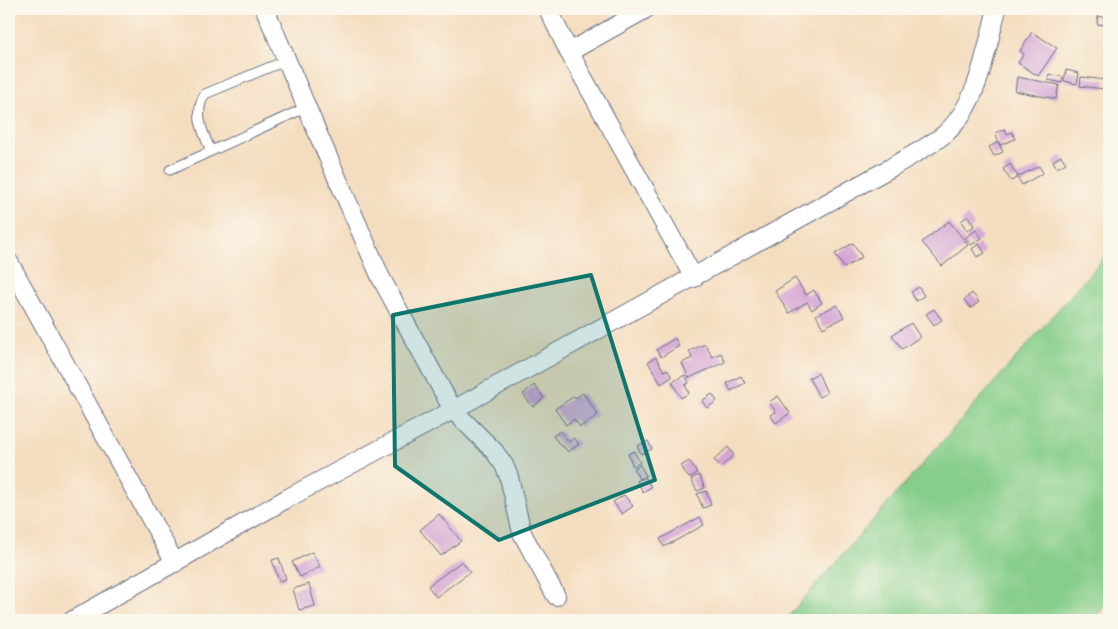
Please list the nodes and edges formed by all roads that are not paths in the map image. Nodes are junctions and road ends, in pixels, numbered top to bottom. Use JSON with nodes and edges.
{"nodes":[{"id":1,"x":266,"y":9,"type":"edge"},
{"id":2,"x":548,"y":9,"type":"edge"},
{"id":3,"x":646,"y":9,"type":"edge"},
{"id":4,"x":997,"y":9,"type":"edge"},
{"id":5,"x":569,"y":52,"type":"junction"},
{"id":6,"x":287,"y":60,"type":"junction"},
{"id":7,"x":307,"y":107,"type":"junction"},
{"id":8,"x":211,"y":151,"type":"junction"},
{"id":9,"x":170,"y":170,"type":"dead end"},
{"id":10,"x":9,"y":262,"type":"edge"},
{"id":11,"x":694,"y":278,"type":"junction"},
{"id":12,"x":453,"y":410,"type":"junction"},
{"id":13,"x":175,"y":563,"type":"junction"},
{"id":14,"x":556,"y":596,"type":"dead end"},
{"id":15,"x":73,"y":620,"type":"edge"}],
"edges":[{"from":1,"to":6,"type":"street"},
{"from":2,"to":5,"type":"street"},
{"from":3,"to":5,"type":"street"},
{"from":4,"to":11,"type":"street"},
{"from":5,"to":11,"type":"street"},
{"from":6,"to":7,"type":"street"},
{"from":6,"to":8,"type":"lane"},
{"from":7,"to":8,"type":"lane"},
{"from":7,"to":12,"type":"street"},
{"from":8,"to":9,"type":"lane"},
{"from":10,"to":13,"type":"street"},
{"from":11,"to":12,"type":"street"},
{"from":12,"to":13,"type":"street"},
{"from":12,"to":14,"type":"street"},
{"from":13,"to":15,"type":"street"}]}
